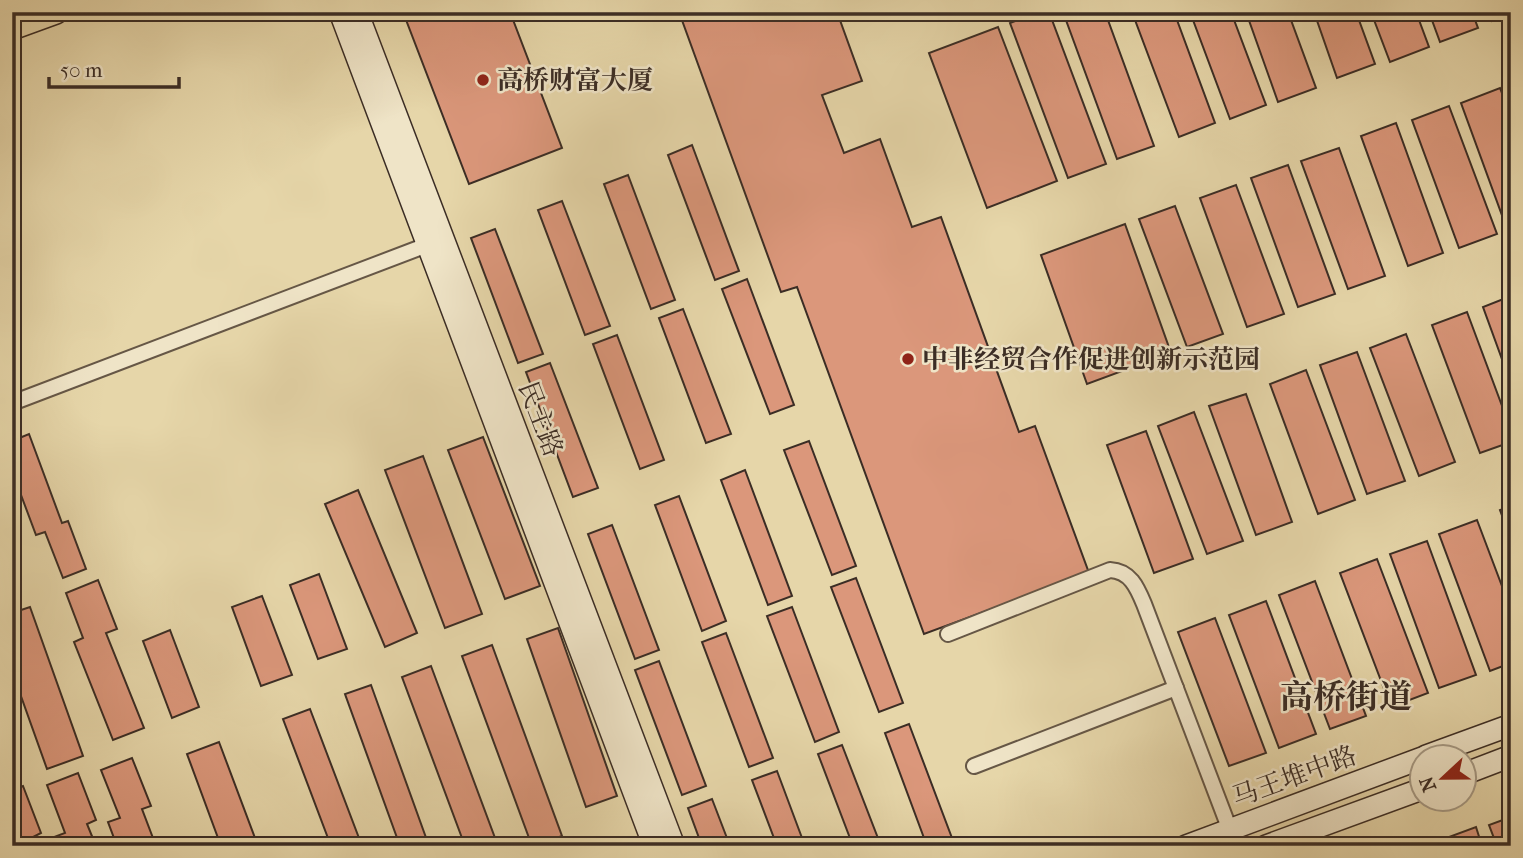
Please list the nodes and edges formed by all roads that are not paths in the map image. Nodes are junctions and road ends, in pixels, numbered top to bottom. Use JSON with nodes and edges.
{"nodes":[{"id":1,"x":56,"y":12,"type":"edge"},
{"id":2,"x":340,"y":12,"type":"edge"},
{"id":3,"x":357,"y":12,"type":"edge"},
{"id":4,"x":12,"y":28,"type":"edge"},
{"id":5,"x":427,"y":245,"type":"junction"},
{"id":6,"x":12,"y":403,"type":"edge"},
{"id":7,"x":948,"y":634,"type":"dead end"},
{"id":8,"x":1176,"y":688,"type":"junction"},
{"id":9,"x":1511,"y":725,"type":"edge"},
{"id":10,"x":1465,"y":742,"type":"edge"},
{"id":11,"x":1511,"y":756,"type":"edge"},
{"id":12,"x":1408,"y":764,"type":"edge"},
{"id":13,"x":974,"y":766,"type":"dead end"},
{"id":14,"x":1478,"y":769,"type":"edge"},
{"id":15,"x":1408,"y":794,"type":"edge"},
{"id":16,"x":1233,"y":838,"type":"edge"},
{"id":17,"x":653,"y":846,"type":"edge"},
{"id":18,"x":674,"y":846,"type":"edge"},
{"id":19,"x":1186,"y":846,"type":"edge"},
{"id":20,"x":1266,"y":846,"type":"edge"}],
"edges":[{"from":1,"to":4,"type":"main road"},
{"from":2,"to":5,"type":"street","name":"民主路"},
{"from":3,"to":18,"type":"street","name":"民主路"},
{"from":5,"to":6,"type":"street"},
{"from":5,"to":17,"type":"street","name":"民主路"},
{"from":7,"to":8,"type":"street"},
{"from":8,"to":13,"type":"street"},
{"from":8,"to":16,"type":"street"},
{"from":9,"to":10,"type":"street","name":"马王堆中路"},
{"from":11,"to":14,"type":"street"},
{"from":12,"to":16,"type":"street","name":"马王堆中路"},
{"from":15,"to":20,"type":"street"},
{"from":16,"to":19,"type":"street","name":"马王堆中路"}]}
